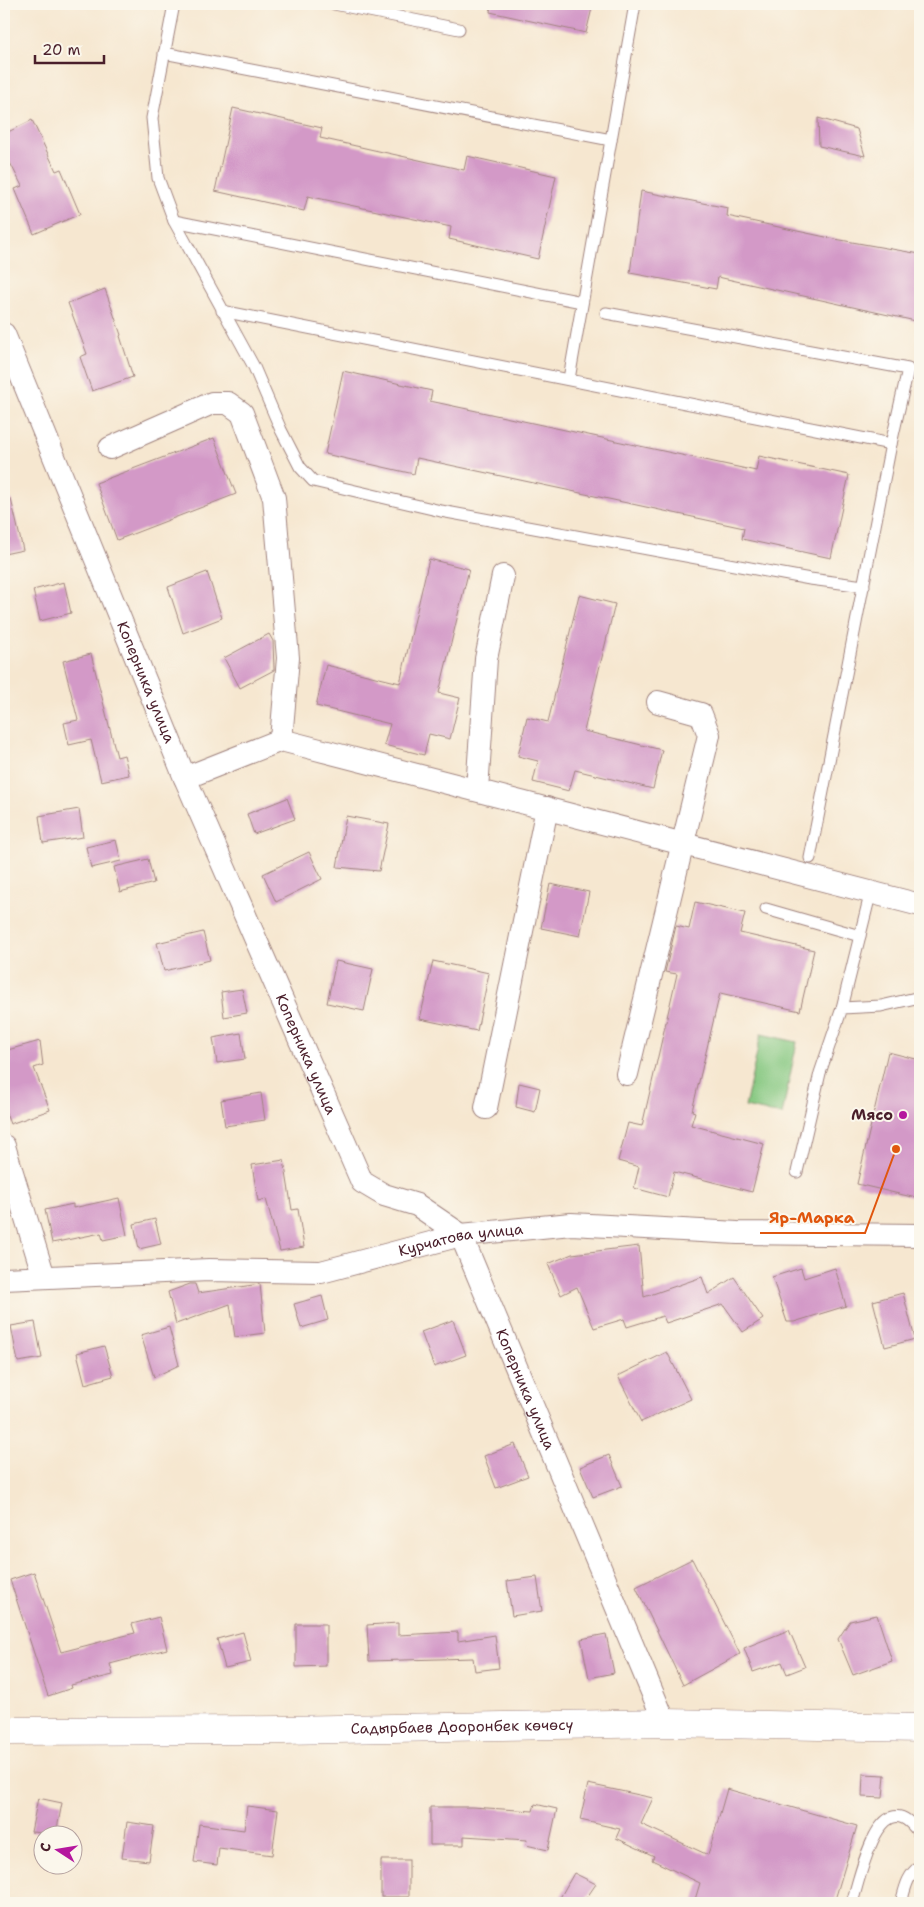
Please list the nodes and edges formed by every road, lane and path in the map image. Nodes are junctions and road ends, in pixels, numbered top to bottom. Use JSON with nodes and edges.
{"nodes":[{"id":1,"x":174,"y":4,"type":"edge"},
{"id":2,"x":334,"y":4,"type":"edge"},
{"id":3,"x":635,"y":4,"type":"edge"},
{"id":4,"x":459,"y":29,"type":"dead end"},
{"id":5,"x":164,"y":54,"type":"junction"},
{"id":6,"x":610,"y":140,"type":"junction"},
{"id":7,"x":174,"y":221,"type":"junction"},
{"id":8,"x":582,"y":302,"type":"junction"},
{"id":9,"x":222,"y":311,"type":"junction"},
{"id":10,"x":606,"y":312,"type":"dead end"},
{"id":11,"x":4,"y":334,"type":"edge"},
{"id":12,"x":569,"y":379,"type":"junction"},
{"id":13,"x":892,"y":444,"type":"junction"},
{"id":14,"x":110,"y":448,"type":"dead end"},
{"id":15,"x":503,"y":576,"type":"dead end"},
{"id":16,"x":864,"y":586,"type":"junction"},
{"id":17,"x":658,"y":702,"type":"dead end"},
{"id":18,"x":281,"y":740,"type":"junction"},
{"id":19,"x":185,"y":778,"type":"junction"},
{"id":20,"x":477,"y":790,"type":"junction"},
{"id":21,"x":547,"y":808,"type":"junction"},
{"id":22,"x":682,"y":843,"type":"junction"},
{"id":23,"x":810,"y":858,"type":"dead end"},
{"id":24,"x":871,"y":891,"type":"junction"},
{"id":25,"x":920,"y":905,"type":"edge"},
{"id":26,"x":766,"y":909,"type":"dead end"},
{"id":27,"x":860,"y":936,"type":"junction"},
{"id":28,"x":920,"y":997,"type":"edge"},
{"id":29,"x":842,"y":1008,"type":"junction"},
{"id":30,"x":627,"y":1074,"type":"dead end"},
{"id":31,"x":486,"y":1108,"type":"dead end"},
{"id":32,"x":4,"y":1146,"type":"edge"},
{"id":33,"x":797,"y":1172,"type":"dead end"},
{"id":34,"x":461,"y":1235,"type":"junction"},
{"id":35,"x":920,"y":1235,"type":"edge"},
{"id":36,"x":44,"y":1277,"type":"junction"},
{"id":37,"x":4,"y":1279,"type":"edge"},
{"id":38,"x":665,"y":1723,"type":"junction"},
{"id":39,"x":920,"y":1728,"type":"edge"},
{"id":40,"x":4,"y":1731,"type":"edge"},
{"id":41,"x":920,"y":1835,"type":"edge"},
{"id":42,"x":920,"y":1866,"type":"edge"},
{"id":43,"x":852,"y":1903,"type":"edge"},
{"id":44,"x":901,"y":1903,"type":"edge"}],
"edges":[{"from":1,"to":5,"type":"lane"},
{"from":2,"to":4,"type":"lane"},
{"from":3,"to":6,"type":"lane"},
{"from":5,"to":6,"type":"lane"},
{"from":5,"to":7,"type":"lane"},
{"from":6,"to":8,"type":"lane"},
{"from":7,"to":8,"type":"lane"},
{"from":7,"to":9,"type":"lane"},
{"from":8,"to":12,"type":"lane"},
{"from":9,"to":12,"type":"lane"},
{"from":9,"to":16,"type":"lane"},
{"from":10,"to":13,"type":"lane"},
{"from":11,"to":19,"type":"street","name":"Коперника улица"},
{"from":12,"to":13,"type":"lane"},
{"from":13,"to":16,"type":"lane"},
{"from":14,"to":18,"type":"street"},
{"from":15,"to":20,"type":"street"},
{"from":16,"to":23,"type":"lane"},
{"from":17,"to":22,"type":"street"},
{"from":18,"to":19,"type":"street"},
{"from":18,"to":20,"type":"street"},
{"from":19,"to":34,"type":"street","name":"Коперника улица"},
{"from":20,"to":21,"type":"street"},
{"from":21,"to":22,"type":"street"},
{"from":21,"to":31,"type":"street"},
{"from":22,"to":24,"type":"street"},
{"from":22,"to":30,"type":"street"},
{"from":24,"to":25,"type":"street"},
{"from":24,"to":27,"type":"lane"},
{"from":26,"to":27,"type":"lane"},
{"from":27,"to":29,"type":"lane"},
{"from":28,"to":29,"type":"lane"},
{"from":29,"to":33,"type":"lane"},
{"from":32,"to":36,"type":"street"},
{"from":34,"to":35,"type":"street","name":"Курчатова улица"},
{"from":34,"to":36,"type":"street","name":"Курчатова улица"},
{"from":34,"to":38,"type":"street","name":"Коперника улица"},
{"from":36,"to":37,"type":"street","name":"Курчатова улица"},
{"from":38,"to":39,"type":"main road","name":"Садырбаев Дооронбек көчөсү"},
{"from":38,"to":40,"type":"main road","name":"Садырбаев Дооронбек көчөсү"},
{"from":41,"to":43,"type":"lane"},
{"from":42,"to":44,"type":"lane"}]}
